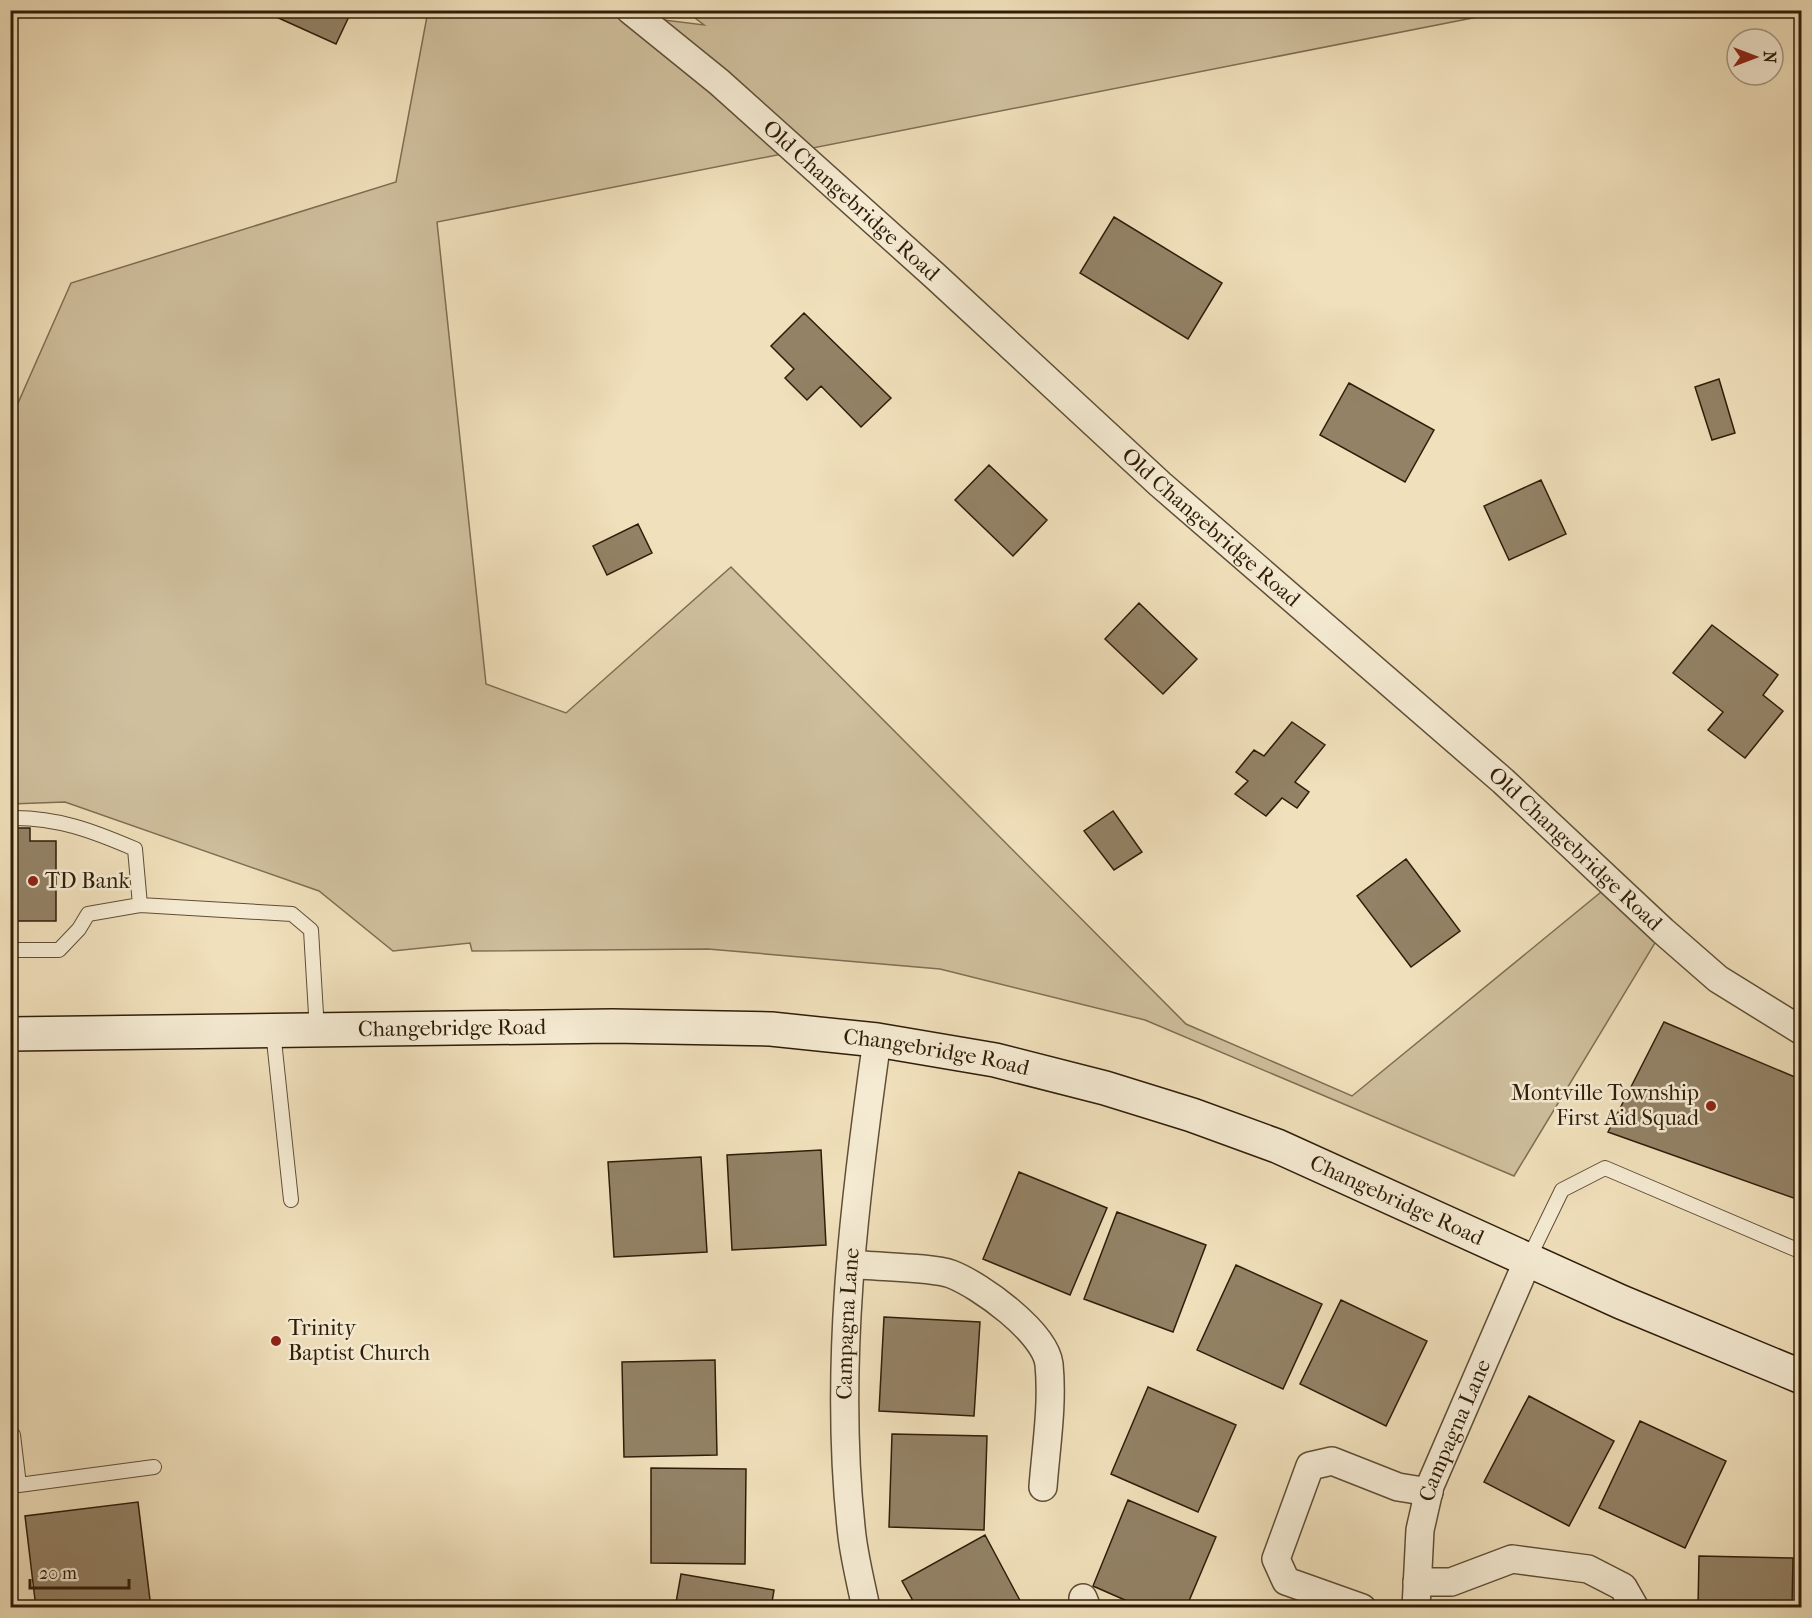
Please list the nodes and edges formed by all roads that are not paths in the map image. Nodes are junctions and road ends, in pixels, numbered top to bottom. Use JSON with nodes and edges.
{"nodes":[{"id":1,"x":630,"y":10,"type":"edge"},
{"id":2,"x":10,"y":818,"type":"edge"},
{"id":3,"x":140,"y":905,"type":"junction"},
{"id":4,"x":10,"y":950,"type":"edge"},
{"id":5,"x":273,"y":1031,"type":"junction"},
{"id":6,"x":317,"y":1031,"type":"junction"},
{"id":7,"x":1802,"y":1031,"type":"edge"},
{"id":8,"x":10,"y":1034,"type":"edge"},
{"id":9,"x":877,"y":1040,"type":"junction"},
{"id":10,"x":291,"y":1200,"type":"dead end"},
{"id":11,"x":1802,"y":1252,"type":"edge"},
{"id":12,"x":1528,"y":1260,"type":"junction"},
{"id":13,"x":851,"y":1264,"type":"junction"},
{"id":14,"x":1802,"y":1377,"type":"edge"},
{"id":15,"x":13,"y":1435,"type":"dead end"},
{"id":16,"x":154,"y":1467,"type":"dead end"},
{"id":17,"x":1043,"y":1487,"type":"dead end"},
{"id":18,"x":1429,"y":1492,"type":"junction"},
{"id":19,"x":1417,"y":1595,"type":"edge"},
{"id":20,"x":866,"y":1608,"type":"edge"},
{"id":21,"x":1362,"y":1608,"type":"edge"},
{"id":22,"x":1635,"y":1608,"type":"edge"}],
"edges":[{"from":1,"to":7,"type":"street","name":"Old Changebridge Road"},
{"from":2,"to":3,"type":"lane"},
{"from":3,"to":4,"type":"lane"},
{"from":3,"to":6,"type":"lane"},
{"from":5,"to":6,"type":"main road","name":"Changebridge Road"},
{"from":5,"to":8,"type":"main road","name":"Changebridge Road"},
{"from":5,"to":10,"type":"lane"},
{"from":6,"to":9,"type":"main road","name":"Changebridge Road"},
{"from":9,"to":12,"type":"main road","name":"Changebridge Road"},
{"from":9,"to":13,"type":"street","name":"Campagna Lane"},
{"from":11,"to":12,"type":"lane"},
{"from":12,"to":14,"type":"main road","name":"Changebridge Road"},
{"from":12,"to":18,"type":"street","name":"Campagna Lane"},
{"from":13,"to":17,"type":"street"},
{"from":13,"to":20,"type":"street","name":"Campagna Lane"},
{"from":15,"to":16,"type":"lane"},
{"from":18,"to":19,"type":"street","name":"Campagna Lane"},
{"from":18,"to":21,"type":"street"},
{"from":19,"to":22,"type":"street"}]}
